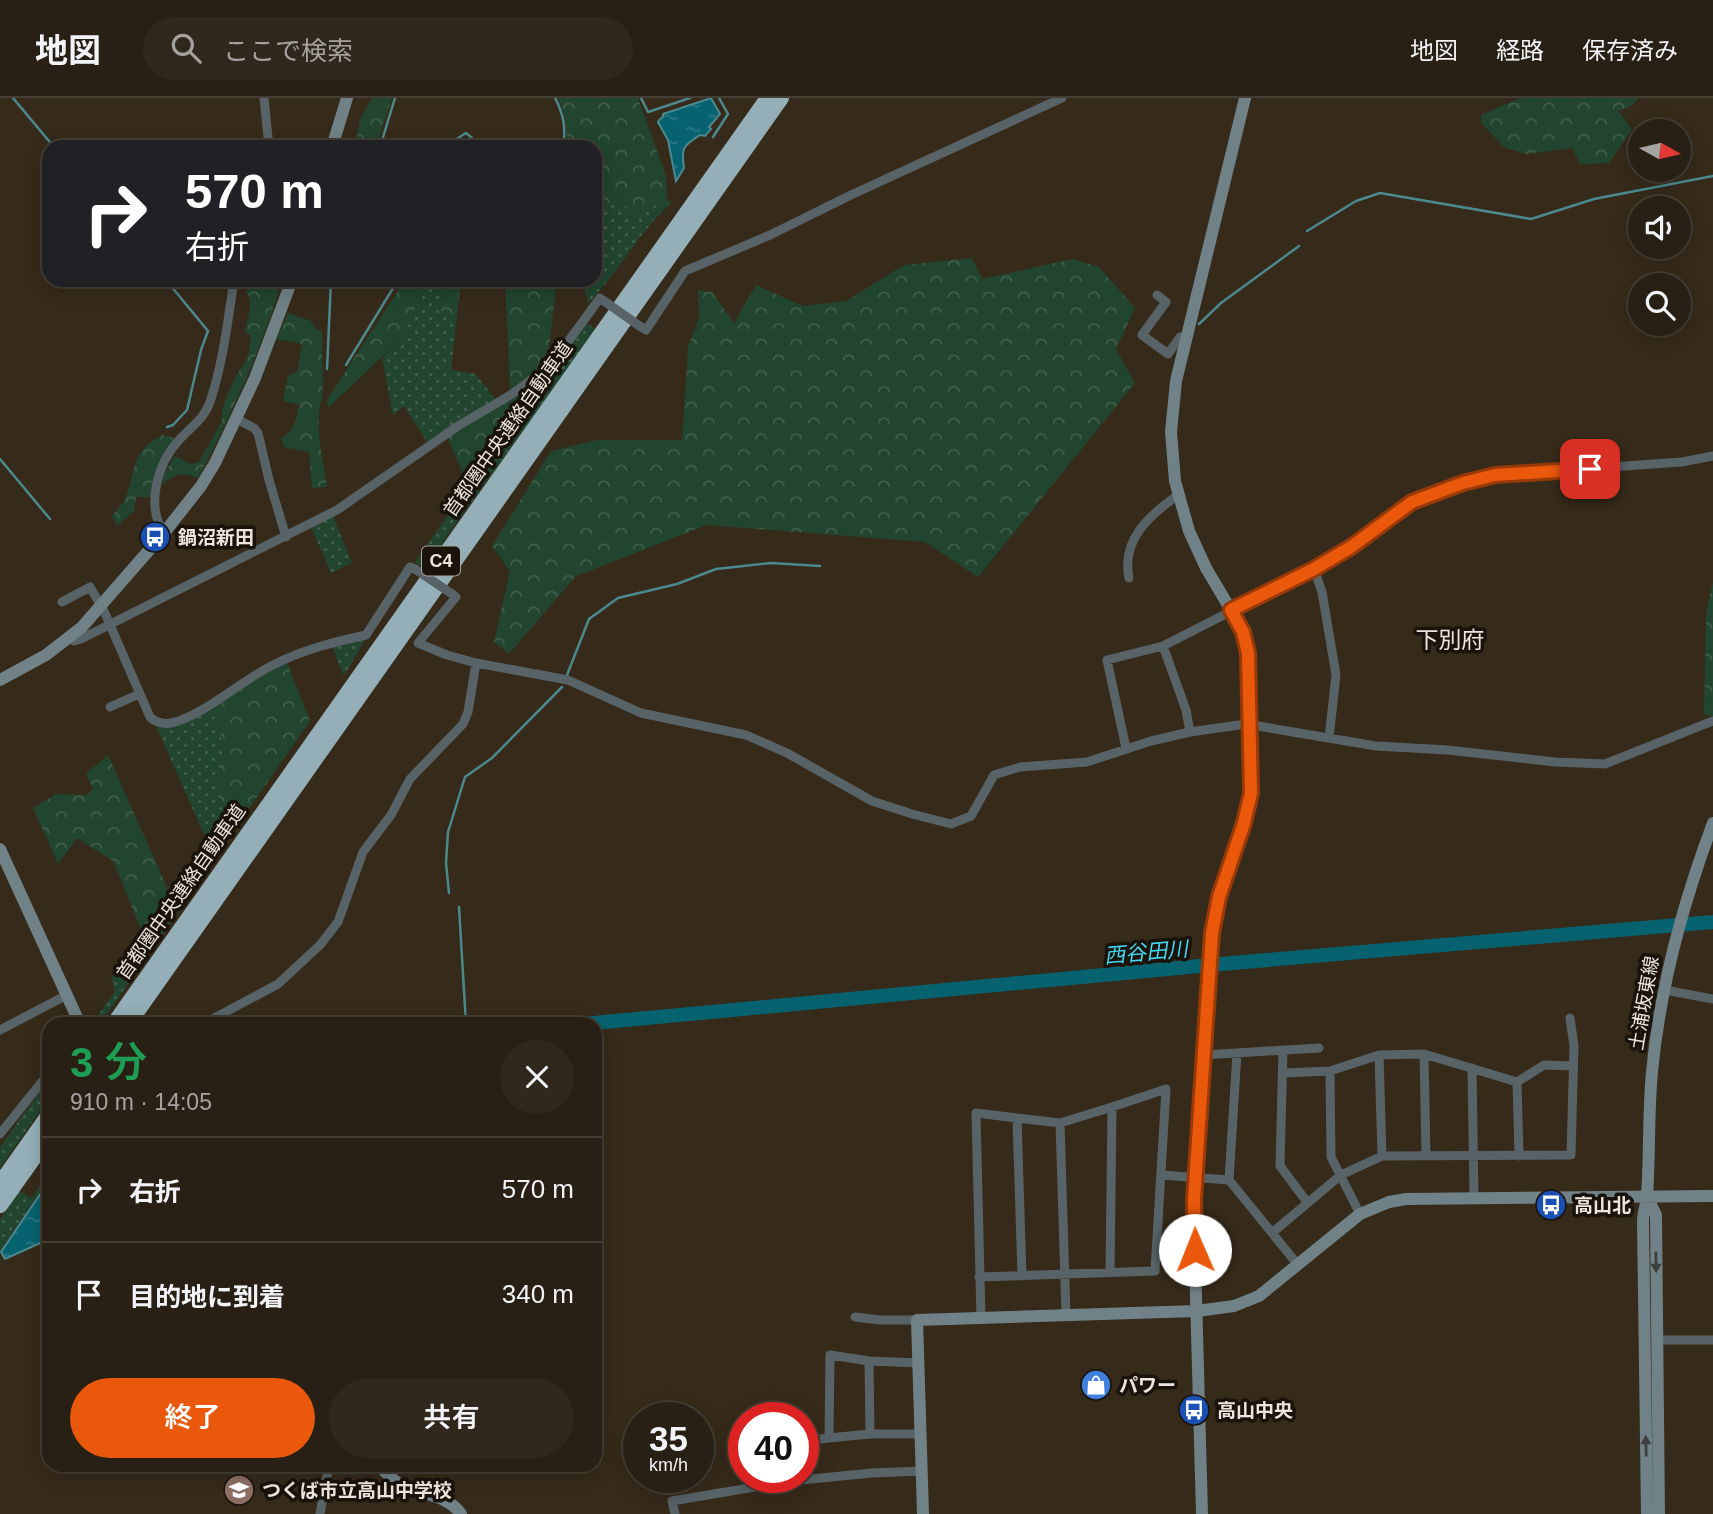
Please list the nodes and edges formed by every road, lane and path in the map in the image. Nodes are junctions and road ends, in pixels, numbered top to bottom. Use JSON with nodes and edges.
{"nodes":[{"id":1,"x":264,"y":98,"type":"edge"},
{"id":2,"x":347,"y":98,"type":"edge"},
{"id":3,"x":768,"y":98,"type":"edge"},
{"id":4,"x":781,"y":98,"type":"edge"},
{"id":5,"x":1062,"y":98,"type":"edge"},
{"id":6,"x":1245,"y":98,"type":"edge"},
{"id":7,"x":268,"y":140,"type":"edge"},
{"id":8,"x":334,"y":140,"type":"edge"},
{"id":9,"x":233,"y":287,"type":"edge"},
{"id":10,"x":290,"y":287,"type":"edge"},
{"id":11,"x":1157,"y":295,"type":"dead end"},
{"id":12,"x":1186,"y":337,"type":"junction"},
{"id":13,"x":237,"y":419,"type":"junction"},
{"id":14,"x":1713,"y":456,"type":"edge"},
{"id":15,"x":1178,"y":495,"type":"junction"},
{"id":16,"x":164,"y":533,"type":"junction"},
{"id":17,"x":286,"y":537,"type":"junction"},
{"id":18,"x":1314,"y":569,"type":"junction"},
{"id":19,"x":1129,"y":578,"type":"dead end"},
{"id":20,"x":62,"y":602,"type":"dead end"},
{"id":21,"x":102,"y":606,"type":"junction"},
{"id":22,"x":1231,"y":610,"type":"junction"},
{"id":23,"x":110,"y":626,"type":"junction"},
{"id":24,"x":70,"y":637,"type":"junction"},
{"id":25,"x":1163,"y":646,"type":"junction"},
{"id":26,"x":476,"y":663,"type":"junction"},
{"id":27,"x":0,"y":680,"type":"edge"},
{"id":28,"x":139,"y":694,"type":"junction"},
{"id":29,"x":110,"y":707,"type":"dead end"},
{"id":30,"x":1713,"y":721,"type":"edge"},
{"id":31,"x":1251,"y":724,"type":"junction"},
{"id":32,"x":1190,"y":732,"type":"junction"},
{"id":33,"x":1329,"y":738,"type":"junction"},
{"id":34,"x":1126,"y":748,"type":"junction"},
{"id":35,"x":1713,"y":823,"type":"edge"},
{"id":36,"x":0,"y":849,"type":"edge"},
{"id":37,"x":1665,"y":990,"type":"junction"},
{"id":38,"x":67,"y":995,"type":"junction"},
{"id":39,"x":1713,"y":999,"type":"edge"},
{"id":40,"x":77,"y":1017,"type":"edge"},
{"id":41,"x":119,"y":1017,"type":"edge"},
{"id":42,"x":133,"y":1017,"type":"edge"},
{"id":43,"x":216,"y":1017,"type":"edge"},
{"id":44,"x":1570,"y":1018,"type":"dead end"},
{"id":45,"x":0,"y":1030,"type":"edge"},
{"id":46,"x":1319,"y":1048,"type":"dead end"},
{"id":47,"x":1283,"y":1050,"type":"junction"},
{"id":48,"x":1237,"y":1053,"type":"junction"},
{"id":49,"x":1424,"y":1054,"type":"junction"},
{"id":50,"x":1203,"y":1055,"type":"junction"},
{"id":51,"x":1378,"y":1055,"type":"junction"},
{"id":52,"x":1573,"y":1066,"type":"junction"},
{"id":53,"x":1472,"y":1068,"type":"junction"},
{"id":54,"x":1330,"y":1071,"type":"junction"},
{"id":55,"x":1284,"y":1073,"type":"junction"},
{"id":56,"x":42,"y":1082,"type":"edge"},
{"id":57,"x":1517,"y":1082,"type":"junction"},
{"id":58,"x":1112,"y":1107,"type":"junction"},
{"id":59,"x":1017,"y":1118,"type":"junction"},
{"id":60,"x":1060,"y":1123,"type":"junction"},
{"id":61,"x":42,"y":1125,"type":"edge"},
{"id":62,"x":0,"y":1135,"type":"edge"},
{"id":63,"x":42,"y":1146,"type":"edge"},
{"id":64,"x":1382,"y":1156,"type":"junction"},
{"id":65,"x":1426,"y":1156,"type":"junction"},
{"id":66,"x":1474,"y":1156,"type":"junction"},
{"id":67,"x":1519,"y":1156,"type":"junction"},
{"id":68,"x":1161,"y":1175,"type":"junction"},
{"id":69,"x":1341,"y":1175,"type":"junction"},
{"id":70,"x":1195,"y":1178,"type":"junction"},
{"id":71,"x":1229,"y":1180,"type":"junction"},
{"id":72,"x":0,"y":1184,"type":"edge"},
{"id":73,"x":1647,"y":1196,"type":"junction"},
{"id":74,"x":1713,"y":1196,"type":"edge"},
{"id":75,"x":1474,"y":1197,"type":"junction"},
{"id":76,"x":1307,"y":1202,"type":"junction"},
{"id":77,"x":0,"y":1205,"type":"edge"},
{"id":78,"x":1360,"y":1214,"type":"junction"},
{"id":79,"x":1273,"y":1232,"type":"junction"},
{"id":80,"x":1298,"y":1265,"type":"junction"},
{"id":81,"x":1110,"y":1272,"type":"junction"},
{"id":82,"x":1065,"y":1274,"type":"junction"},
{"id":83,"x":1022,"y":1276,"type":"junction"},
{"id":84,"x":979,"y":1277,"type":"junction"},
{"id":85,"x":1197,"y":1311,"type":"junction"},
{"id":86,"x":1066,"y":1315,"type":"junction"},
{"id":87,"x":855,"y":1317,"type":"dead end"},
{"id":88,"x":981,"y":1318,"type":"junction"},
{"id":89,"x":917,"y":1320,"type":"junction"},
{"id":90,"x":1657,"y":1340,"type":"junction"},
{"id":91,"x":1713,"y":1340,"type":"edge"},
{"id":92,"x":869,"y":1361,"type":"junction"},
{"id":93,"x":918,"y":1363,"type":"junction"},
{"id":94,"x":870,"y":1434,"type":"junction"},
{"id":95,"x":921,"y":1434,"type":"junction"},
{"id":96,"x":829,"y":1438,"type":"junction"},
{"id":97,"x":819,"y":1439,"type":"edge"},
{"id":98,"x":328,"y":1472,"type":"edge"},
{"id":99,"x":386,"y":1472,"type":"edge"},
{"id":100,"x":922,"y":1472,"type":"junction"},
{"id":101,"x":819,"y":1477,"type":"edge"},
{"id":102,"x":728,"y":1491,"type":"edge"},
{"id":103,"x":320,"y":1514,"type":"edge"},
{"id":104,"x":461,"y":1514,"type":"edge"},
{"id":105,"x":676,"y":1514,"type":"edge"},
{"id":106,"x":923,"y":1514,"type":"edge"},
{"id":107,"x":1202,"y":1514,"type":"edge"},
{"id":108,"x":1647,"y":1514,"type":"edge"},
{"id":109,"x":1658,"y":1514,"type":"edge"}],
"edges":[{"from":1,"to":7,"type":"street"},
{"from":2,"to":8,"type":"street"},
{"from":3,"to":41,"type":"highway","name":"首都圏中央連絡自動車道","number":"C4"},
{"from":4,"to":42,"type":"highway","name":"首都圏中央連絡自動車道","number":"C4"},
{"from":5,"to":17,"type":"street","bridge":true},
{"from":6,"to":12,"type":"street"},
{"from":9,"to":16,"type":"street"},
{"from":10,"to":13,"type":"street"},
{"from":11,"to":12,"type":"street"},
{"from":12,"to":15,"type":"street"},
{"from":13,"to":16,"type":"street"},
{"from":13,"to":17,"type":"street"},
{"from":14,"to":18,"type":"street"},
{"from":15,"to":19,"type":"street"},
{"from":15,"to":22,"type":"street"},
{"from":16,"to":21,"type":"street"},
{"from":17,"to":23,"type":"street"},
{"from":18,"to":22,"type":"street"},
{"from":18,"to":33,"type":"street"},
{"from":20,"to":21,"type":"street"},
{"from":21,"to":23,"type":"street"},
{"from":21,"to":24,"type":"street"},
{"from":22,"to":25,"type":"street"},
{"from":22,"to":31,"type":"street"},
{"from":23,"to":24,"type":"street"},
{"from":23,"to":28,"type":"street"},
{"from":24,"to":27,"type":"street"},
{"from":25,"to":32,"type":"street"},
{"from":25,"to":34,"type":"street"},
{"from":26,"to":28,"type":"street","bridge":true},
{"from":26,"to":34,"type":"street"},
{"from":26,"to":43,"type":"street"},
{"from":28,"to":29,"type":"street"},
{"from":30,"to":33,"type":"street"},
{"from":31,"to":32,"type":"street"},
{"from":31,"to":33,"type":"street"},
{"from":31,"to":50,"type":"street"},
{"from":32,"to":34,"type":"street"},
{"from":35,"to":37,"type":"street","name":"土浦坂東線"},
{"from":36,"to":38,"type":"street"},
{"from":37,"to":39,"type":"street"},
{"from":37,"to":73,"type":"street","name":"土浦坂東線"},
{"from":38,"to":40,"type":"street"},
{"from":38,"to":45,"type":"street"},
{"from":44,"to":52,"type":"street"},
{"from":46,"to":47,"type":"street"},
{"from":47,"to":48,"type":"street"},
{"from":47,"to":55,"type":"street"},
{"from":48,"to":50,"type":"street"},
{"from":48,"to":71,"type":"street"},
{"from":49,"to":51,"type":"street"},
{"from":49,"to":53,"type":"street"},
{"from":49,"to":65,"type":"street"},
{"from":50,"to":70,"type":"street"},
{"from":51,"to":54,"type":"street"},
{"from":51,"to":64,"type":"street"},
{"from":52,"to":57,"type":"street"},
{"from":52,"to":67,"type":"street"},
{"from":53,"to":57,"type":"street"},
{"from":53,"to":66,"type":"street"},
{"from":54,"to":55,"type":"street"},
{"from":54,"to":69,"type":"street"},
{"from":55,"to":76,"type":"street"},
{"from":56,"to":62,"type":"street"},
{"from":57,"to":67,"type":"street"},
{"from":58,"to":60,"type":"street"},
{"from":58,"to":68,"type":"street"},
{"from":58,"to":81,"type":"street"},
{"from":59,"to":60,"type":"street"},
{"from":59,"to":83,"type":"street"},
{"from":59,"to":84,"type":"street"},
{"from":60,"to":82,"type":"street"},
{"from":61,"to":72,"type":"highway"},
{"from":63,"to":77,"type":"highway"},
{"from":64,"to":65,"type":"street"},
{"from":64,"to":69,"type":"street"},
{"from":65,"to":66,"type":"street"},
{"from":66,"to":67,"type":"street"},
{"from":66,"to":75,"type":"street"},
{"from":68,"to":70,"type":"street"},
{"from":68,"to":81,"type":"street"},
{"from":69,"to":76,"type":"street"},
{"from":69,"to":78,"type":"street"},
{"from":70,"to":71,"type":"street"},
{"from":70,"to":85,"type":"street"},
{"from":71,"to":79,"type":"street"},
{"from":73,"to":74,"type":"street"},
{"from":73,"to":75,"type":"street"},
{"from":73,"to":90,"type":"street","name":"土浦坂東線","one_way":true},
{"from":108,"to":73,"type":"street","name":"土浦坂東線","one_way":true},
{"from":75,"to":78,"type":"street"},
{"from":76,"to":79,"type":"street"},
{"from":78,"to":80,"type":"street"},
{"from":79,"to":80,"type":"street"},
{"from":80,"to":85,"type":"street"},
{"from":81,"to":82,"type":"street"},
{"from":82,"to":83,"type":"street"},
{"from":82,"to":86,"type":"street"},
{"from":83,"to":84,"type":"street"},
{"from":84,"to":88,"type":"street"},
{"from":85,"to":86,"type":"street"},
{"from":85,"to":107,"type":"street"},
{"from":86,"to":88,"type":"street"},
{"from":87,"to":89,"type":"street"},
{"from":88,"to":89,"type":"street"},
{"from":89,"to":93,"type":"street"},
{"from":90,"to":91,"type":"street"},
{"from":90,"to":109,"type":"street","name":"土浦坂東線"},
{"from":92,"to":93,"type":"street"},
{"from":92,"to":94,"type":"street"},
{"from":92,"to":96,"type":"street"},
{"from":93,"to":95,"type":"street"},
{"from":94,"to":95,"type":"street"},
{"from":94,"to":96,"type":"street"},
{"from":95,"to":100,"type":"street"},
{"from":96,"to":97,"type":"street"},
{"from":98,"to":103,"type":"street"},
{"from":99,"to":104,"type":"street"},
{"from":100,"to":101,"type":"street"},
{"from":100,"to":106,"type":"street"},
{"from":102,"to":105,"type":"street"}]}
